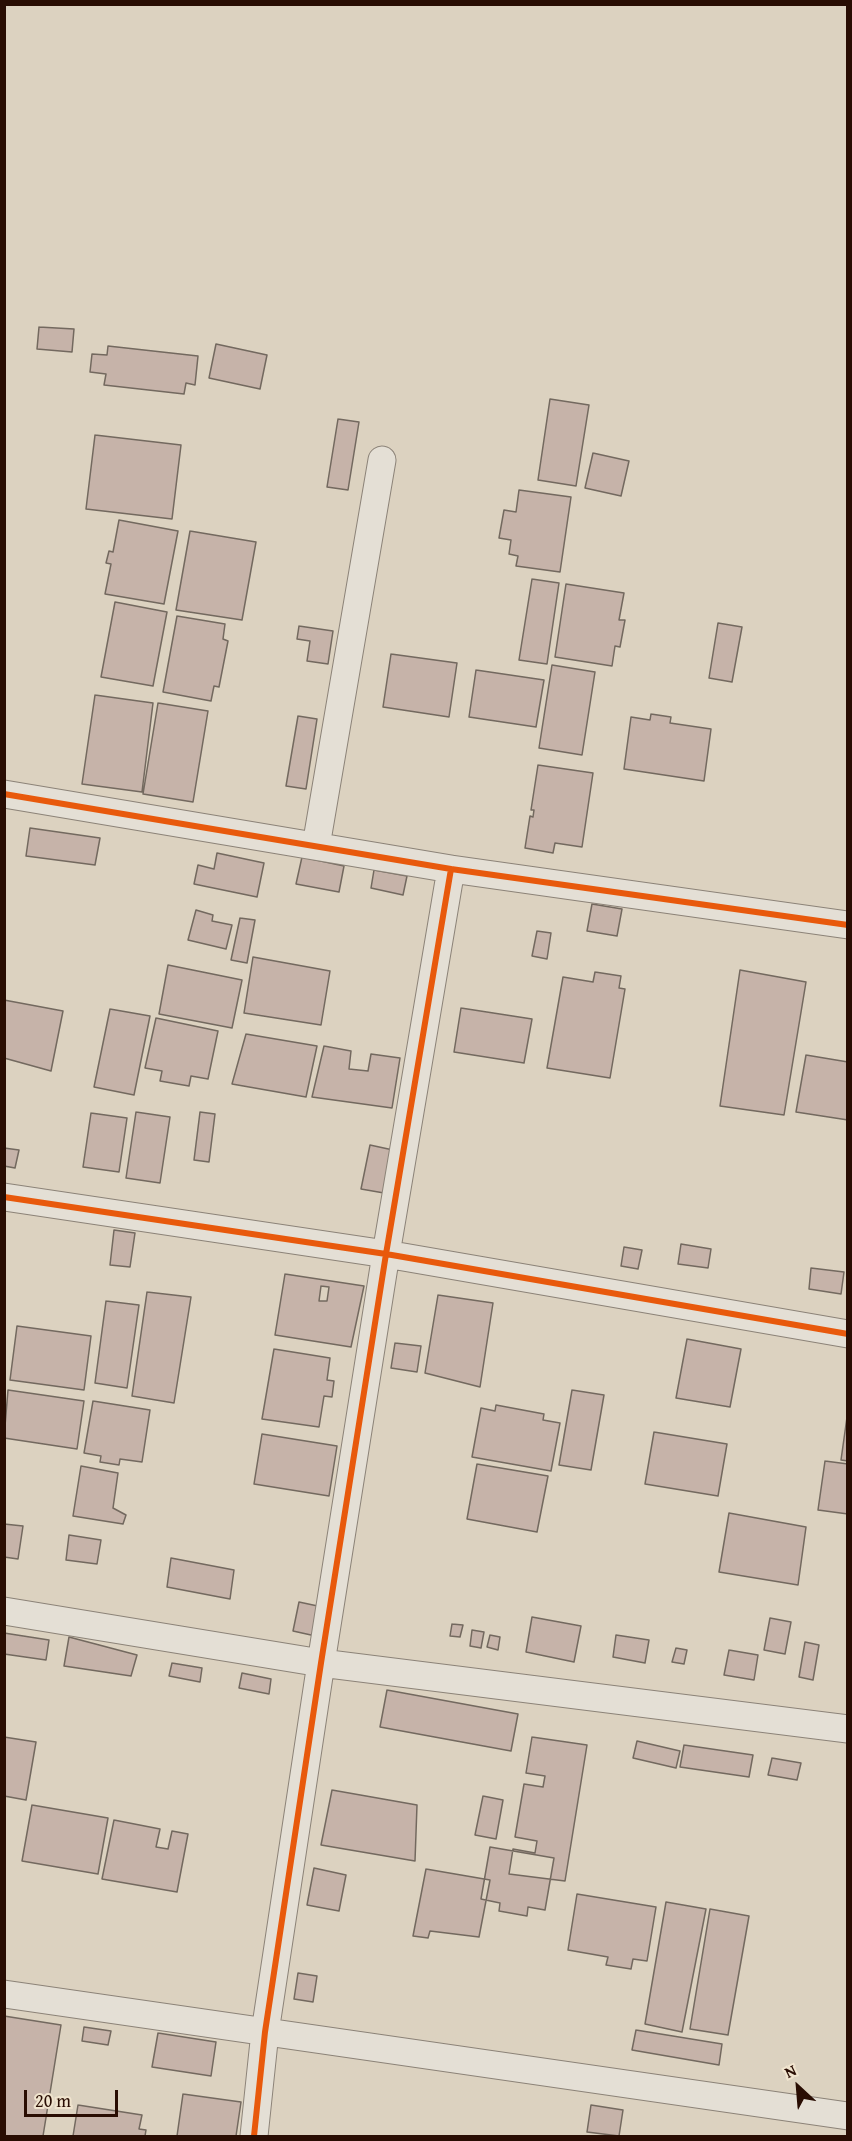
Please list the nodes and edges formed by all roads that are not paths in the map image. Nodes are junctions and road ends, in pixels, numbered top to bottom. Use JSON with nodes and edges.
{"nodes":[{"id":1,"x":382,"y":460,"type":"dead end"},
{"id":2,"x":4,"y":794,"type":"edge"},
{"id":3,"x":316,"y":846,"type":"junction"},
{"id":4,"x":451,"y":869,"type":"junction"},
{"id":5,"x":848,"y":925,"type":"edge"},
{"id":6,"x":4,"y":1197,"type":"edge"},
{"id":7,"x":386,"y":1254,"type":"junction"},
{"id":8,"x":848,"y":1335,"type":"edge"},
{"id":9,"x":4,"y":1611,"type":"edge"},
{"id":10,"x":321,"y":1663,"type":"junction"},
{"id":11,"x":848,"y":1729,"type":"edge"},
{"id":12,"x":4,"y":1994,"type":"edge"},
{"id":13,"x":265,"y":2032,"type":"junction"},
{"id":14,"x":848,"y":2116,"type":"edge"},
{"id":15,"x":254,"y":2136,"type":"edge"}],
"edges":[{"from":1,"to":3,"type":"street"},
{"from":2,"to":3,"type":"street"},
{"from":3,"to":4,"type":"street"},
{"from":4,"to":5,"type":"street"},
{"from":4,"to":7,"type":"street"},
{"from":6,"to":7,"type":"street"},
{"from":7,"to":8,"type":"street"},
{"from":7,"to":10,"type":"street"},
{"from":9,"to":10,"type":"street"},
{"from":10,"to":11,"type":"street"},
{"from":10,"to":13,"type":"street"},
{"from":12,"to":13,"type":"street"},
{"from":13,"to":14,"type":"street"},
{"from":13,"to":15,"type":"street"}]}
